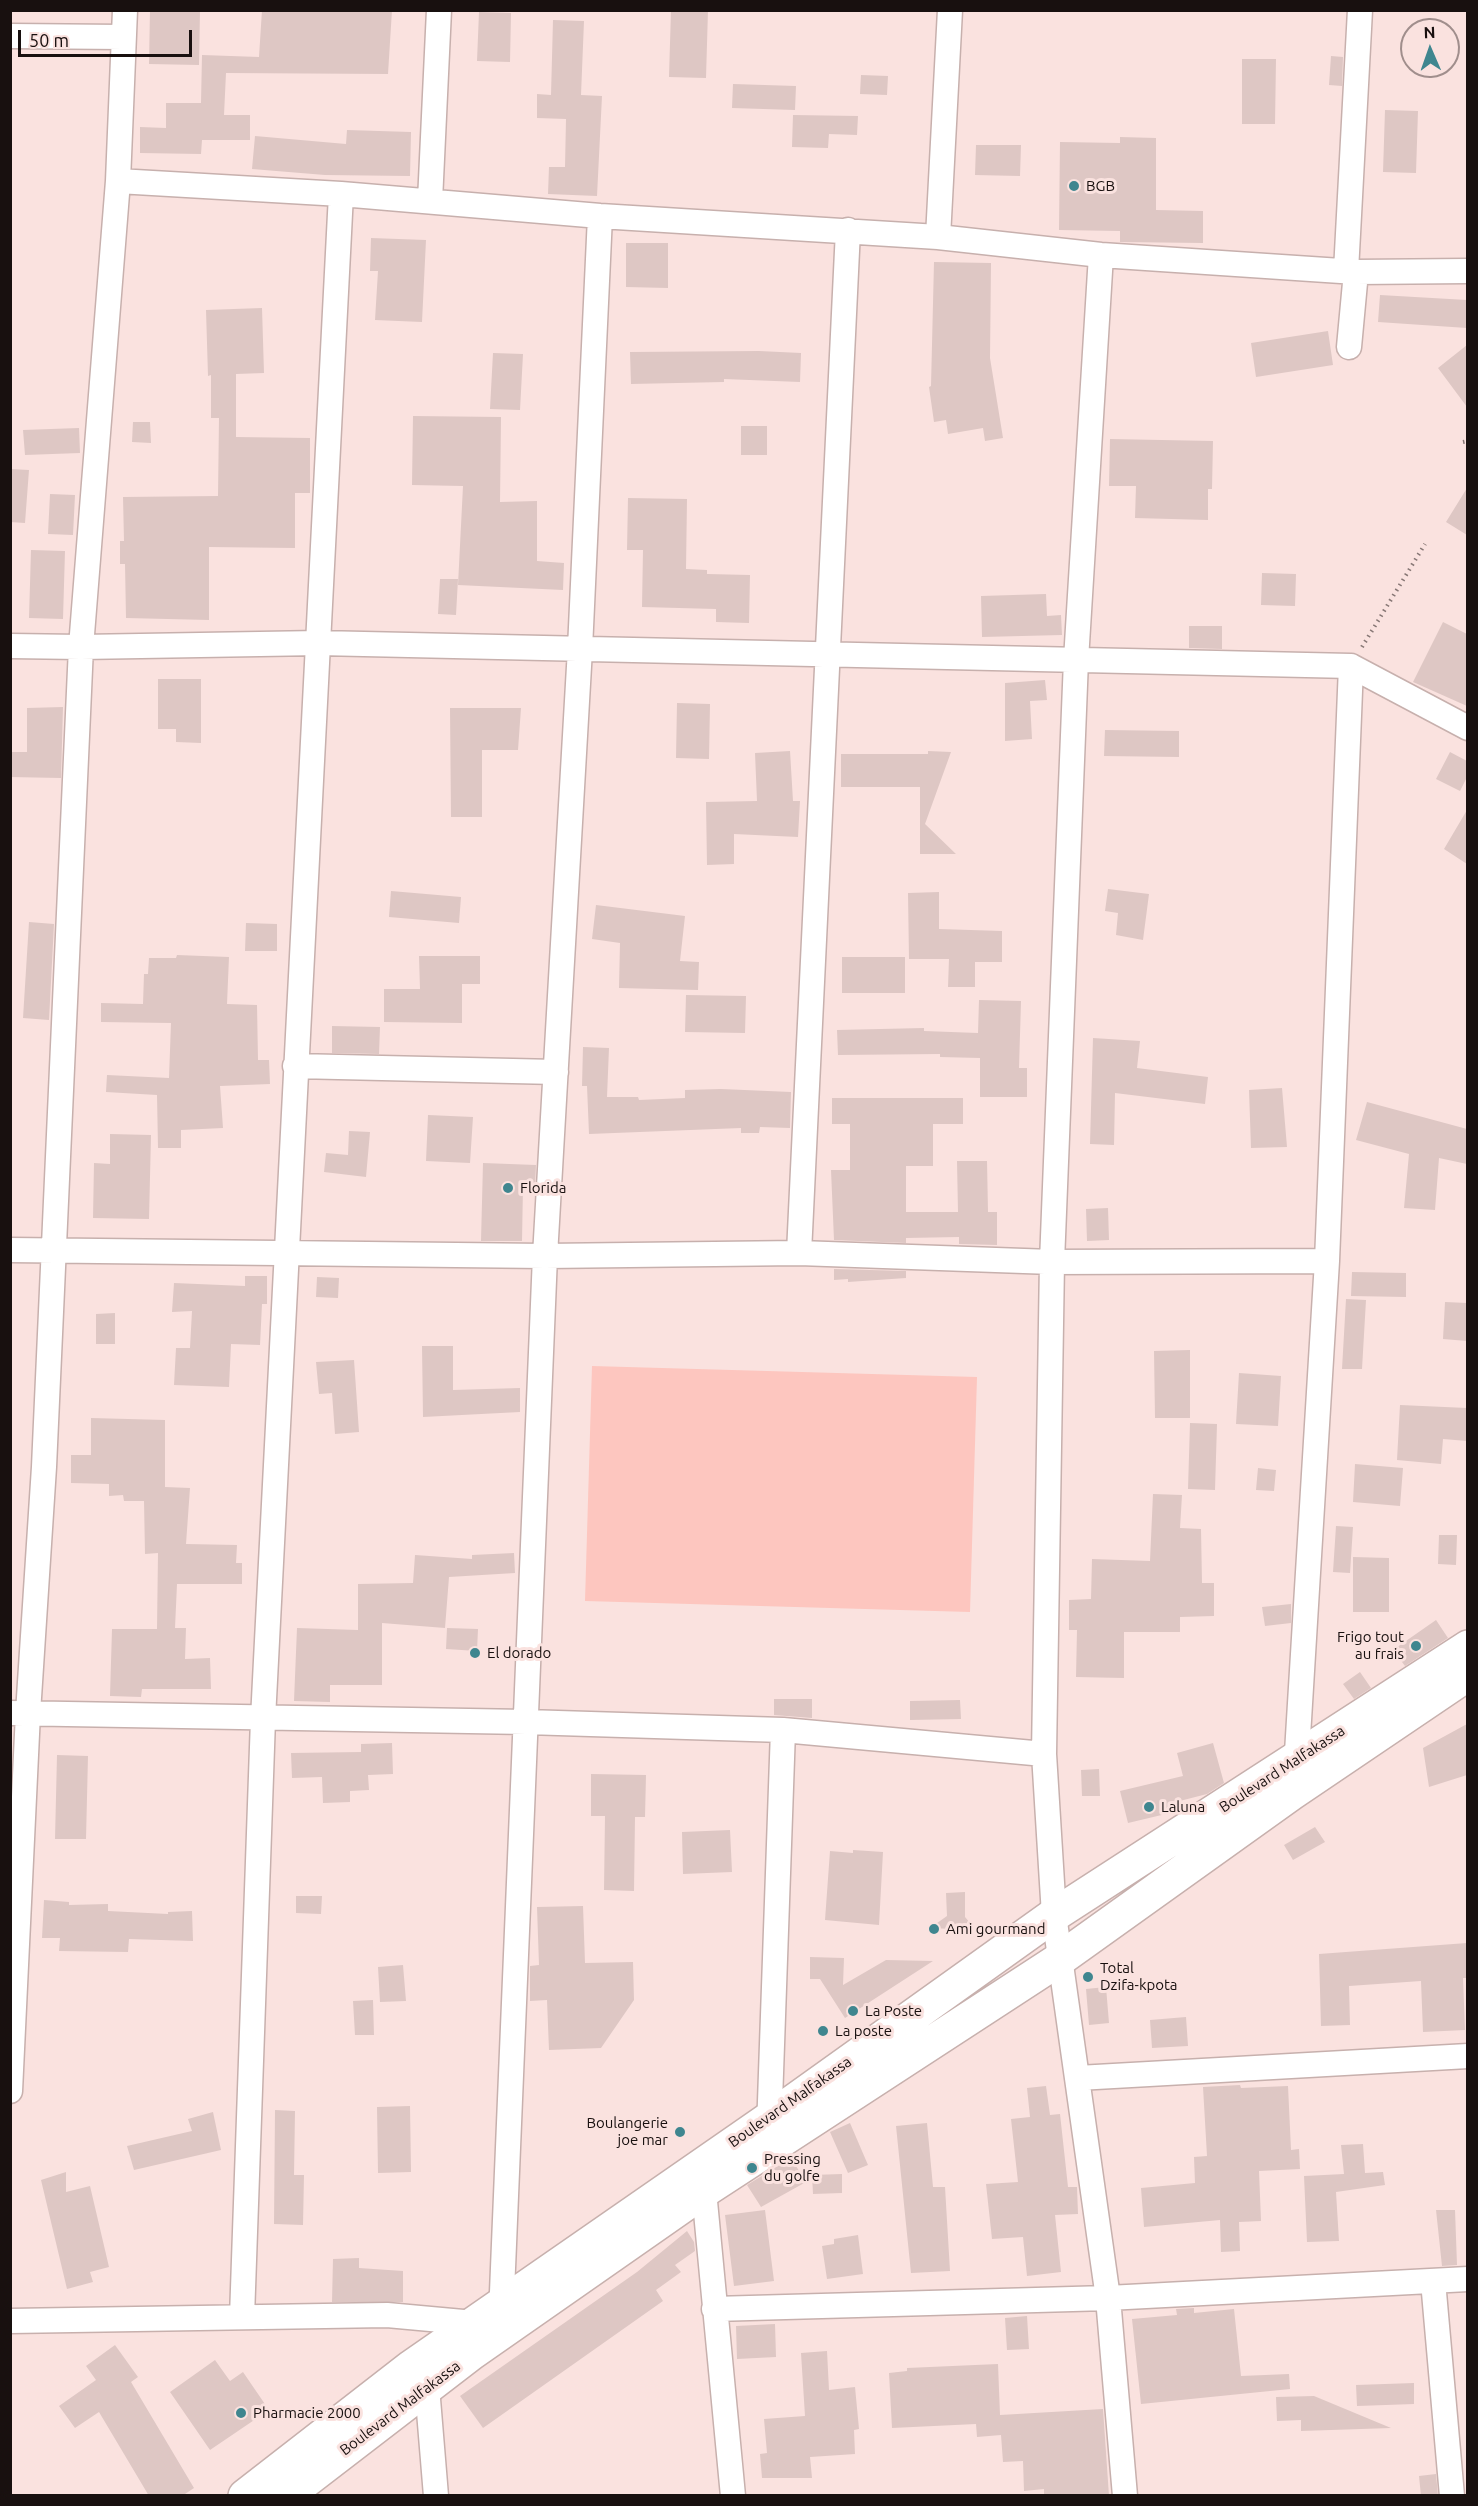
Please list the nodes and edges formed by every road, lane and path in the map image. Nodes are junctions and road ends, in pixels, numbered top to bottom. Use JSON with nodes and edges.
{"nodes":[{"id":1,"x":125,"y":10,"type":"edge"},
{"id":2,"x":439,"y":10,"type":"edge"},
{"id":3,"x":950,"y":10,"type":"edge"},
{"id":4,"x":1360,"y":10,"type":"edge"},
{"id":5,"x":10,"y":36,"type":"edge"},
{"id":6,"x":123,"y":37,"type":"junction"},
{"id":7,"x":118,"y":181,"type":"junction"},
{"id":8,"x":341,"y":194,"type":"junction"},
{"id":9,"x":430,"y":201,"type":"junction"},
{"id":10,"x":600,"y":216,"type":"junction"},
{"id":11,"x":848,"y":230,"type":"junction"},
{"id":12,"x":938,"y":237,"type":"junction"},
{"id":13,"x":1101,"y":255,"type":"junction"},
{"id":14,"x":1351,"y":271,"type":"junction"},
{"id":15,"x":1467,"y":272,"type":"edge"},
{"id":16,"x":1349,"y":347,"type":"dead end"},
{"id":17,"x":1425,"y":544,"type":"dead end"},
{"id":18,"x":319,"y":643,"type":"junction"},
{"id":19,"x":10,"y":646,"type":"edge"},
{"id":20,"x":81,"y":647,"type":"junction"},
{"id":21,"x":580,"y":649,"type":"junction"},
{"id":22,"x":826,"y":655,"type":"junction"},
{"id":23,"x":1076,"y":660,"type":"junction"},
{"id":24,"x":1351,"y":666,"type":"junction"},
{"id":25,"x":1467,"y":728,"type":"edge"},
{"id":26,"x":295,"y":1066,"type":"junction"},
{"id":27,"x":556,"y":1072,"type":"junction"},
{"id":28,"x":10,"y":1250,"type":"edge"},
{"id":29,"x":52,"y":1251,"type":"junction"},
{"id":30,"x":285,"y":1252,"type":"junction"},
{"id":31,"x":799,"y":1253,"type":"junction"},
{"id":32,"x":545,"y":1256,"type":"junction"},
{"id":33,"x":1327,"y":1261,"type":"junction"},
{"id":34,"x":1052,"y":1262,"type":"junction"},
{"id":35,"x":1467,"y":1647,"type":"edge"},
{"id":36,"x":1467,"y":1674,"type":"edge"},
{"id":37,"x":19,"y":1713,"type":"edge"},
{"id":38,"x":263,"y":1719,"type":"junction"},
{"id":39,"x":526,"y":1722,"type":"junction"},
{"id":40,"x":783,"y":1730,"type":"junction"},
{"id":41,"x":1044,"y":1754,"type":"junction"},
{"id":42,"x":1298,"y":1759,"type":"junction"},
{"id":43,"x":1292,"y":1793,"type":"junction"},
{"id":44,"x":1054,"y":1915,"type":"junction"},
{"id":45,"x":1060,"y":1959,"type":"junction"},
{"id":46,"x":1467,"y":2056,"type":"edge"},
{"id":47,"x":1078,"y":2078,"type":"junction"},
{"id":48,"x":10,"y":2091,"type":"edge"},
{"id":49,"x":768,"y":2133,"type":"junction"},
{"id":50,"x":704,"y":2191,"type":"junction"},
{"id":51,"x":1467,"y":2279,"type":"edge"},
{"id":52,"x":1433,"y":2281,"type":"junction"},
{"id":53,"x":1108,"y":2298,"type":"junction"},
{"id":54,"x":503,"y":2302,"type":"junction"},
{"id":55,"x":714,"y":2308,"type":"junction"},
{"id":56,"x":243,"y":2317,"type":"junction"},
{"id":57,"x":10,"y":2321,"type":"edge"},
{"id":58,"x":485,"y":2329,"type":"junction"},
{"id":59,"x":425,"y":2372,"type":"junction"},
{"id":60,"x":245,"y":2496,"type":"edge"},
{"id":61,"x":286,"y":2496,"type":"edge"},
{"id":62,"x":436,"y":2496,"type":"edge"},
{"id":63,"x":733,"y":2496,"type":"edge"},
{"id":64,"x":1125,"y":2496,"type":"edge"},
{"id":65,"x":1452,"y":2496,"type":"edge"}],
"edges":[{"from":1,"to":6,"type":"street"},
{"from":2,"to":9,"type":"street"},
{"from":3,"to":12,"type":"street"},
{"from":4,"to":14,"type":"street"},
{"from":5,"to":6,"type":"street"},
{"from":6,"to":7,"type":"street"},
{"from":7,"to":8,"type":"street"},
{"from":7,"to":20,"type":"street"},
{"from":8,"to":9,"type":"street"},
{"from":8,"to":18,"type":"street"},
{"from":9,"to":10,"type":"street"},
{"from":10,"to":11,"type":"street"},
{"from":10,"to":21,"type":"street"},
{"from":11,"to":12,"type":"street"},
{"from":11,"to":22,"type":"street"},
{"from":12,"to":13,"type":"street"},
{"from":13,"to":14,"type":"street"},
{"from":13,"to":23,"type":"street"},
{"from":14,"to":15,"type":"street"},
{"from":14,"to":16,"type":"street"},
{"from":17,"to":24,"type":"path"},
{"from":18,"to":20,"type":"street"},
{"from":18,"to":21,"type":"street"},
{"from":18,"to":26,"type":"street"},
{"from":19,"to":20,"type":"street"},
{"from":20,"to":29,"type":"street"},
{"from":21,"to":22,"type":"street"},
{"from":21,"to":27,"type":"street"},
{"from":22,"to":23,"type":"street"},
{"from":22,"to":31,"type":"street"},
{"from":23,"to":24,"type":"street"},
{"from":23,"to":34,"type":"street"},
{"from":24,"to":25,"type":"street"},
{"from":24,"to":33,"type":"street"},
{"from":26,"to":27,"type":"street"},
{"from":26,"to":30,"type":"street"},
{"from":27,"to":32,"type":"street"},
{"from":28,"to":29,"type":"street"},
{"from":29,"to":30,"type":"street"},
{"from":29,"to":37,"type":"street"},
{"from":30,"to":32,"type":"street"},
{"from":30,"to":38,"type":"street"},
{"from":31,"to":32,"type":"street"},
{"from":31,"to":34,"type":"street"},
{"from":32,"to":39,"type":"street"},
{"from":33,"to":34,"type":"street"},
{"from":33,"to":42,"type":"street"},
{"from":34,"to":41,"type":"street"},
{"from":35,"to":42,"type":"main road","name":"Boulevard Malfakassa"},
{"from":36,"to":43,"type":"main road","name":"Boulevard Malfakassa"},
{"from":37,"to":38,"type":"street"},
{"from":37,"to":48,"type":"street"},
{"from":38,"to":39,"type":"street"},
{"from":38,"to":56,"type":"street"},
{"from":39,"to":40,"type":"street"},
{"from":39,"to":54,"type":"street"},
{"from":40,"to":41,"type":"street"},
{"from":40,"to":49,"type":"street"},
{"from":41,"to":44,"type":"street"},
{"from":42,"to":43,"type":"street"},
{"from":42,"to":44,"type":"main road","name":"Boulevard Malfakassa"},
{"from":43,"to":45,"type":"main road","name":"Boulevard Malfakassa"},
{"from":44,"to":45,"type":"street"},
{"from":44,"to":49,"type":"main road","name":"Boulevard Malfakassa"},
{"from":45,"to":47,"type":"street"},
{"from":45,"to":49,"type":"main road","name":"Boulevard Malfakassa"},
{"from":46,"to":47,"type":"street"},
{"from":47,"to":53,"type":"street"},
{"from":49,"to":50,"type":"main road","name":"Boulevard Malfakassa"},
{"from":49,"to":54,"type":"main road","name":"Boulevard Malfakassa"},
{"from":50,"to":55,"type":"street"},
{"from":50,"to":58,"type":"main road","name":"Boulevard Malfakassa"},
{"from":51,"to":52,"type":"street"},
{"from":52,"to":53,"type":"street"},
{"from":52,"to":65,"type":"street"},
{"from":53,"to":55,"type":"street"},
{"from":53,"to":64,"type":"street"},
{"from":54,"to":58,"type":"main road","name":"Boulevard Malfakassa"},
{"from":55,"to":63,"type":"street"},
{"from":56,"to":57,"type":"street"},
{"from":56,"to":58,"type":"street"},
{"from":58,"to":59,"type":"main road","name":"Boulevard Malfakassa"},
{"from":59,"to":60,"type":"main road","name":"Boulevard Malfakassa"},
{"from":59,"to":61,"type":"main road","name":"Boulevard Malfakassa"},
{"from":59,"to":62,"type":"street"}]}
